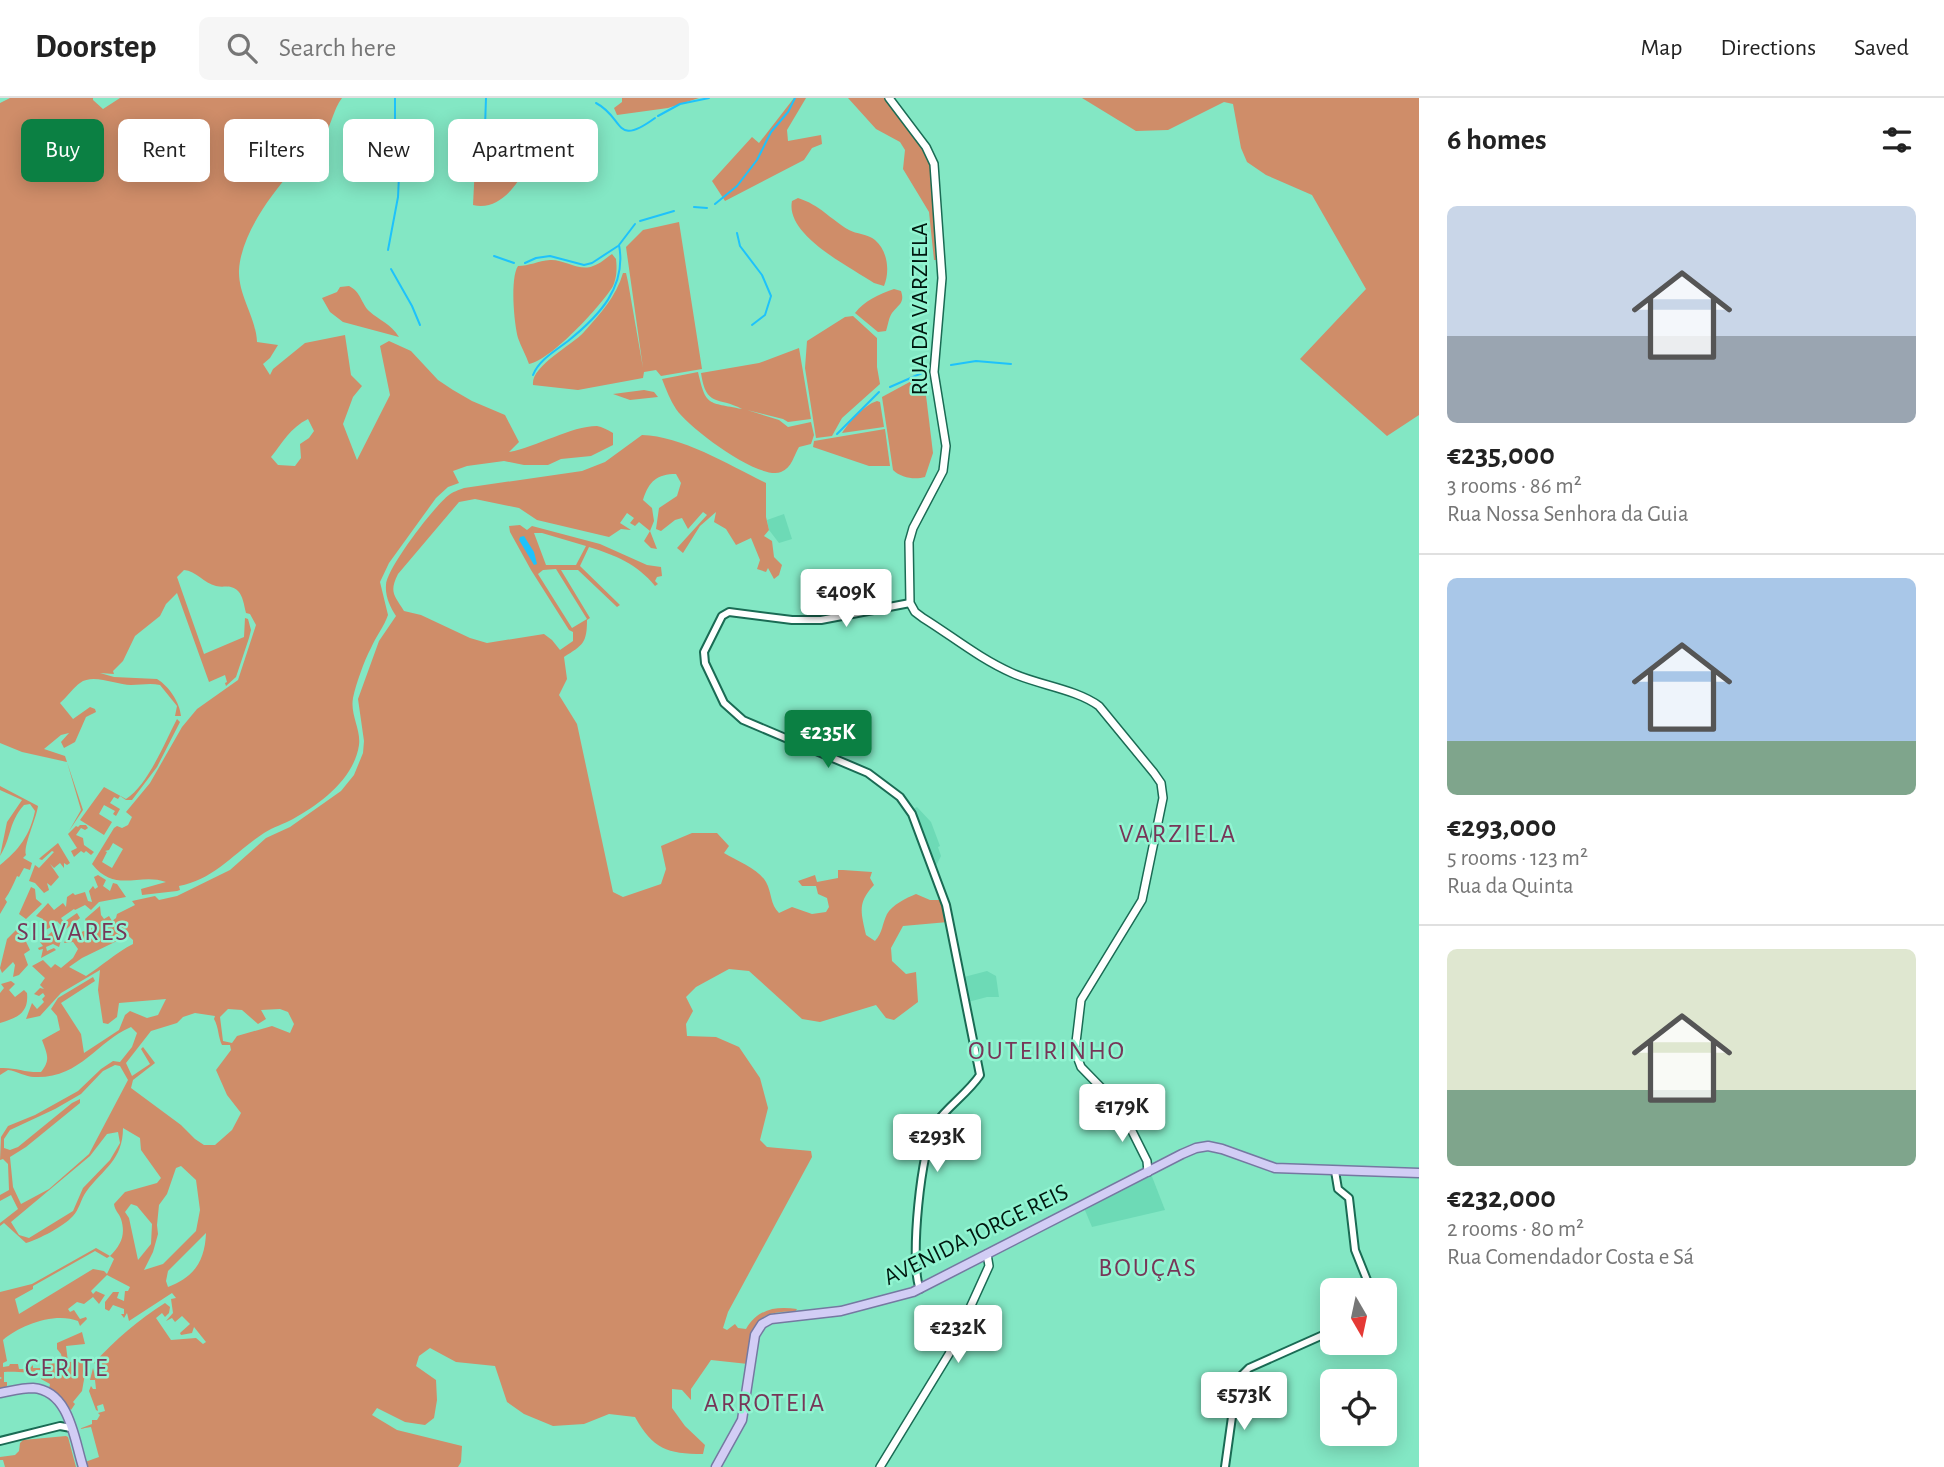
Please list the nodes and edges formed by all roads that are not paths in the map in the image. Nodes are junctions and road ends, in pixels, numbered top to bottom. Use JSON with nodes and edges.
{"nodes":[{"id":1,"x":889,"y":98,"type":"edge"},
{"id":2,"x":910,"y":603,"type":"junction"},
{"id":3,"x":1152,"y":1169,"type":"junction"},
{"id":4,"x":1335,"y":1171,"type":"junction"},
{"id":5,"x":1419,"y":1173,"type":"edge"},
{"id":6,"x":987,"y":1255,"type":"junction"},
{"id":7,"x":1367,"y":1278,"type":"edge"},
{"id":8,"x":920,"y":1289,"type":"junction"},
{"id":9,"x":1320,"y":1336,"type":"edge"},
{"id":10,"x":0,"y":1393,"type":"edge"},
{"id":11,"x":67,"y":1416,"type":"junction"},
{"id":12,"x":60,"y":1426,"type":"junction"},
{"id":13,"x":71,"y":1428,"type":"junction"},
{"id":14,"x":0,"y":1441,"type":"edge"},
{"id":15,"x":83,"y":1467,"type":"edge"},
{"id":16,"x":716,"y":1467,"type":"edge"},
{"id":17,"x":880,"y":1467,"type":"edge"},
{"id":18,"x":1225,"y":1467,"type":"edge"}],
"edges":[{"from":1,"to":2,"type":"main road","name":"RUA DA VARZIELA"},
{"from":2,"to":3,"type":"main road"},
{"from":2,"to":8,"type":"street"},
{"from":3,"to":4,"type":"main road","name":"AVENIDA JORGE REIS"},
{"from":3,"to":6,"type":"main road","name":"AVENIDA JORGE REIS"},
{"from":4,"to":5,"type":"main road","name":"AVENIDA JORGE REIS"},
{"from":4,"to":7,"type":"street"},
{"from":6,"to":8,"type":"main road","name":"AVENIDA JORGE REIS"},
{"from":6,"to":17,"type":"main road"},
{"from":8,"to":16,"type":"main road","name":"AVENIDA JORGE REIS"},
{"from":9,"to":18,"type":"street"},
{"from":10,"to":11,"type":"main road"},
{"from":11,"to":12,"type":"street"},
{"from":11,"to":13,"type":"main road"},
{"from":12,"to":13,"type":"street"},
{"from":12,"to":14,"type":"street"},
{"from":13,"to":15,"type":"main road"}]}
